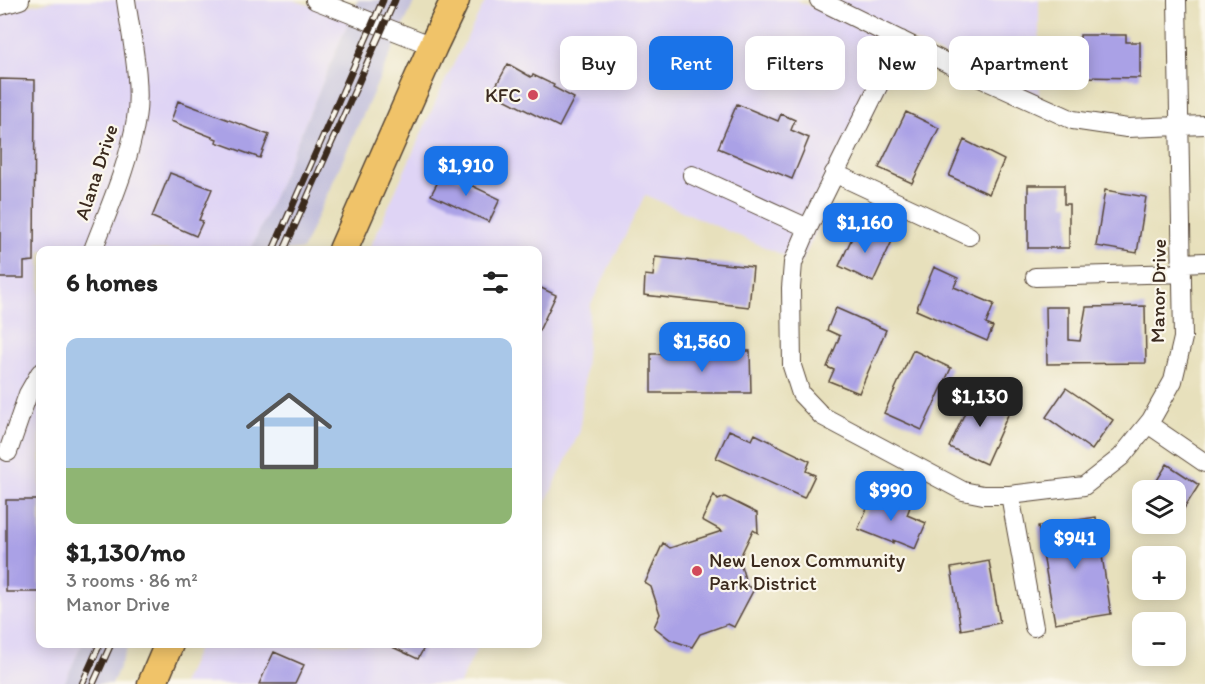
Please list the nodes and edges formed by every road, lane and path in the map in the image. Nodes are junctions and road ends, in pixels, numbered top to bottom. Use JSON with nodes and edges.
{"nodes":[{"id":1,"x":20,"y":0,"type":"edge"},
{"id":2,"x":126,"y":0,"type":"edge"},
{"id":3,"x":315,"y":0,"type":"edge"},
{"id":4,"x":455,"y":0,"type":"edge"},
{"id":5,"x":819,"y":0,"type":"edge"},
{"id":6,"x":1177,"y":0,"type":"edge"},
{"id":7,"x":0,"y":6,"type":"edge"},
{"id":8,"x":893,"y":36,"type":"edge"},
{"id":9,"x":433,"y":46,"type":"junction"},
{"id":10,"x":937,"y":57,"type":"edge"},
{"id":11,"x":876,"y":90,"type":"edge"},
{"id":12,"x":1180,"y":125,"type":"junction"},
{"id":13,"x":1205,"y":125,"type":"edge"},
{"id":14,"x":834,"y":173,"type":"junction"},
{"id":15,"x":692,"y":176,"type":"dead end"},
{"id":16,"x":808,"y":228,"type":"junction"},
{"id":17,"x":969,"y":236,"type":"dead end"},
{"id":18,"x":94,"y":246,"type":"edge"},
{"id":19,"x":345,"y":246,"type":"edge"},
{"id":20,"x":1205,"y":262,"type":"edge"},
{"id":21,"x":1181,"y":268,"type":"junction"},
{"id":22,"x":1035,"y":277,"type":"dead end"},
{"id":23,"x":36,"y":381,"type":"edge"},
{"id":24,"x":1148,"y":424,"type":"junction"},
{"id":25,"x":8,"y":452,"type":"dead end"},
{"id":26,"x":1205,"y":464,"type":"edge"},
{"id":27,"x":1010,"y":495,"type":"junction"},
{"id":28,"x":1034,"y":627,"type":"dead end"},
{"id":29,"x":168,"y":648,"type":"edge"},
{"id":30,"x":152,"y":684,"type":"edge"}],
"edges":[{"from":1,"to":7,"type":"street"},
{"from":2,"to":18,"type":"street","name":"Alana Drive"},
{"from":3,"to":9,"type":"street"},
{"from":4,"to":9,"type":"main road"},
{"from":5,"to":8,"type":"street"},
{"from":6,"to":12,"type":"street","name":"Manor Drive"},
{"from":9,"to":19,"type":"main road"},
{"from":10,"to":12,"type":"street"},
{"from":11,"to":14,"type":"street","name":"Manor Drive"},
{"from":12,"to":13,"type":"street"},
{"from":12,"to":21,"type":"street","name":"Manor Drive"},
{"from":14,"to":16,"type":"street","name":"Manor Drive"},
{"from":14,"to":17,"type":"street"},
{"from":15,"to":16,"type":"street"},
{"from":16,"to":27,"type":"street","name":"Manor Drive"},
{"from":20,"to":21,"type":"street"},
{"from":21,"to":22,"type":"street"},
{"from":21,"to":24,"type":"street","name":"Manor Drive"},
{"from":23,"to":25,"type":"street"},
{"from":24,"to":26,"type":"street"},
{"from":24,"to":27,"type":"street","name":"Manor Drive"},
{"from":27,"to":28,"type":"street"},
{"from":29,"to":30,"type":"main road"}]}
